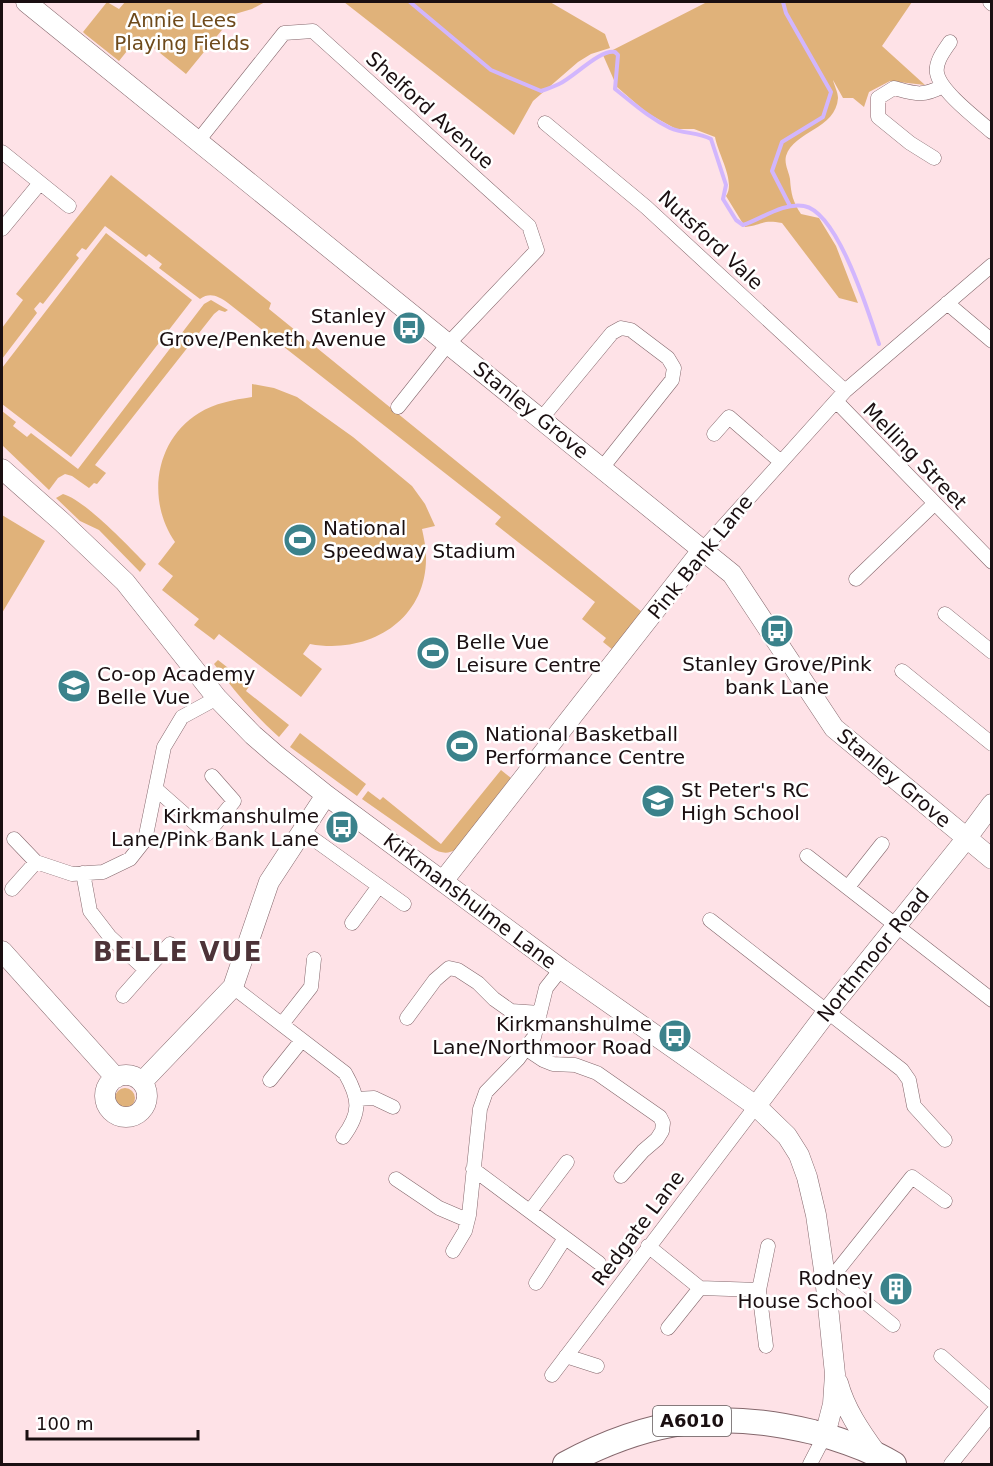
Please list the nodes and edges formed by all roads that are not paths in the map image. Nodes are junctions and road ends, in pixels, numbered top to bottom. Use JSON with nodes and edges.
{"nodes":[{"id":1,"x":31,"y":3,"type":"edge"},
{"id":2,"x":950,"y":42,"type":"dead end"},
{"id":3,"x":943,"y":86,"type":"junction"},
{"id":4,"x":545,"y":123,"type":"dead end"},
{"id":5,"x":992,"y":132,"type":"edge"},
{"id":6,"x":198,"y":141,"type":"junction"},
{"id":7,"x":2,"y":152,"type":"edge"},
{"id":8,"x":934,"y":158,"type":"dead end"},
{"id":9,"x":40,"y":183,"type":"junction"},
{"id":10,"x":69,"y":206,"type":"dead end"},
{"id":11,"x":2,"y":229,"type":"edge"},
{"id":12,"x":992,"y":266,"type":"edge"},
{"id":13,"x":947,"y":303,"type":"junction"},
{"id":14,"x":992,"y":341,"type":"edge"},
{"id":15,"x":448,"y":344,"type":"junction"},
{"id":16,"x":841,"y":396,"type":"junction"},
{"id":17,"x":399,"y":407,"type":"dead end"},
{"id":18,"x":542,"y":419,"type":"junction"},
{"id":19,"x":714,"y":434,"type":"dead end"},
{"id":20,"x":781,"y":462,"type":"junction"},
{"id":21,"x":602,"y":468,"type":"junction"},
{"id":22,"x":2,"y":469,"type":"edge"},
{"id":23,"x":934,"y":504,"type":"junction"},
{"id":24,"x":703,"y":549,"type":"junction"},
{"id":25,"x":992,"y":562,"type":"edge"},
{"id":26,"x":856,"y":579,"type":"dead end"},
{"id":27,"x":945,"y":614,"type":"dead end"},
{"id":28,"x":992,"y":652,"type":"edge"},
{"id":29,"x":902,"y":671,"type":"dead end"},
{"id":30,"x":217,"y":698,"type":"junction"},
{"id":31,"x":992,"y":744,"type":"edge"},
{"id":32,"x":212,"y":776,"type":"dead end"},
{"id":33,"x":156,"y":789,"type":"junction"},
{"id":34,"x":326,"y":795,"type":"junction"},
{"id":35,"x":992,"y":804,"type":"edge"},
{"id":36,"x":302,"y":830,"type":"junction"},
{"id":37,"x":14,"y":839,"type":"dead end"},
{"id":38,"x":966,"y":839,"type":"junction"},
{"id":39,"x":882,"y":844,"type":"dead end"},
{"id":40,"x":807,"y":856,"type":"dead end"},
{"id":41,"x":992,"y":859,"type":"edge"},
{"id":42,"x":36,"y":862,"type":"junction"},
{"id":43,"x":83,"y":873,"type":"junction"},
{"id":44,"x":443,"y":881,"type":"junction"},
{"id":45,"x":379,"y":886,"type":"junction"},
{"id":46,"x":848,"y":887,"type":"junction"},
{"id":47,"x":12,"y":889,"type":"dead end"},
{"id":48,"x":404,"y":904,"type":"dead end"},
{"id":49,"x":710,"y":920,"type":"dead end"},
{"id":50,"x":352,"y":923,"type":"dead end"},
{"id":51,"x":897,"y":925,"type":"junction"},
{"id":52,"x":170,"y":944,"type":"dead end"},
{"id":53,"x":2,"y":951,"type":"edge"},
{"id":54,"x":314,"y":959,"type":"dead end"},
{"id":55,"x":561,"y":969,"type":"junction"},
{"id":56,"x":146,"y":970,"type":"junction"},
{"id":57,"x":232,"y":987,"type":"junction"},
{"id":58,"x":123,"y":996,"type":"dead end"},
{"id":59,"x":992,"y":1000,"type":"edge"},
{"id":60,"x":827,"y":1012,"type":"junction"},
{"id":61,"x":540,"y":1013,"type":"junction"},
{"id":62,"x":407,"y":1018,"type":"dead end"},
{"id":63,"x":282,"y":1024,"type":"junction"},
{"id":64,"x":302,"y":1040,"type":"junction"},
{"id":65,"x":525,"y":1048,"type":"junction"},
{"id":66,"x":116,"y":1078,"type":"junction"},
{"id":67,"x":270,"y":1080,"type":"dead end"},
{"id":68,"x":142,"y":1082,"type":"junction"},
{"id":69,"x":356,"y":1099,"type":"junction"},
{"id":70,"x":756,"y":1106,"type":"junction"},
{"id":71,"x":393,"y":1107,"type":"dead end"},
{"id":72,"x":343,"y":1137,"type":"dead end"},
{"id":73,"x":945,"y":1140,"type":"dead end"},
{"id":74,"x":567,"y":1162,"type":"dead end"},
{"id":75,"x":473,"y":1169,"type":"junction"},
{"id":76,"x":621,"y":1176,"type":"dead end"},
{"id":77,"x":396,"y":1179,"type":"dead end"},
{"id":78,"x":945,"y":1201,"type":"dead end"},
{"id":79,"x":530,"y":1211,"type":"junction"},
{"id":80,"x":467,"y":1220,"type":"junction"},
{"id":81,"x":566,"y":1238,"type":"junction"},
{"id":82,"x":648,"y":1246,"type":"junction"},
{"id":83,"x":768,"y":1246,"type":"dead end"},
{"id":84,"x":453,"y":1251,"type":"dead end"},
{"id":85,"x":599,"y":1263,"type":"dead end"},
{"id":86,"x":829,"y":1276,"type":"junction"},
{"id":87,"x":536,"y":1283,"type":"dead end"},
{"id":88,"x":700,"y":1288,"type":"junction"},
{"id":89,"x":759,"y":1290,"type":"junction"},
{"id":90,"x":893,"y":1325,"type":"dead end"},
{"id":91,"x":668,"y":1328,"type":"dead end"},
{"id":92,"x":766,"y":1346,"type":"dead end"},
{"id":93,"x":566,"y":1356,"type":"junction"},
{"id":94,"x":941,"y":1356,"type":"dead end"},
{"id":95,"x":597,"y":1366,"type":"dead end"},
{"id":96,"x":835,"y":1374,"type":"junction"},
{"id":97,"x":552,"y":1375,"type":"dead end"},
{"id":98,"x":992,"y":1401,"type":"edge"},
{"id":99,"x":992,"y":1413,"type":"edge"},
{"id":100,"x":825,"y":1435,"type":"junction"},
{"id":101,"x":885,"y":1459,"type":"edge"},
{"id":102,"x":565,"y":1464,"type":"edge"},
{"id":103,"x":810,"y":1464,"type":"edge"},
{"id":104,"x":951,"y":1464,"type":"edge"}],
"edges":[{"from":1,"to":6,"type":"street","name":"Stanley Grove"},
{"from":2,"to":3,"type":"street"},
{"from":3,"to":5,"type":"street"},
{"from":3,"to":8,"type":"street"},
{"from":4,"to":16,"type":"street","name":"Nutsford Vale"},
{"from":6,"to":15,"type":"street","name":"Stanley Grove"},
{"from":6,"to":15,"type":"street","name":"Shelford Avenue"},
{"from":7,"to":9,"type":"street"},
{"from":9,"to":10,"type":"street"},
{"from":9,"to":11,"type":"street"},
{"from":12,"to":13,"type":"street","name":"Pink Bank Lane"},
{"from":13,"to":14,"type":"street"},
{"from":13,"to":16,"type":"street","name":"Pink Bank Lane"},
{"from":15,"to":17,"type":"street"},
{"from":15,"to":18,"type":"street","name":"Stanley Grove"},
{"from":16,"to":20,"type":"street","name":"Pink Bank Lane"},
{"from":16,"to":23,"type":"street","name":"Melling Street"},
{"from":18,"to":21,"type":"street","name":"Stanley Grove"},
{"from":18,"to":21,"type":"street"},
{"from":19,"to":20,"type":"street"},
{"from":20,"to":24,"type":"street","name":"Pink Bank Lane"},
{"from":21,"to":24,"type":"street","name":"Stanley Grove"},
{"from":22,"to":30,"type":"street","name":"Kirkmanshulme Lane"},
{"from":23,"to":25,"type":"street","name":"Melling Street"},
{"from":23,"to":26,"type":"street"},
{"from":24,"to":38,"type":"street","name":"Stanley Grove"},
{"from":24,"to":44,"type":"street","name":"Pink Bank Lane"},
{"from":27,"to":28,"type":"street"},
{"from":29,"to":31,"type":"street"},
{"from":30,"to":33,"type":"street"},
{"from":30,"to":34,"type":"street","name":"Kirkmanshulme Lane"},
{"from":32,"to":33,"type":"street"},
{"from":33,"to":43,"type":"street"},
{"from":34,"to":36,"type":"street"},
{"from":34,"to":44,"type":"street","name":"Kirkmanshulme Lane"},
{"from":35,"to":38,"type":"street","name":"Northmoor Road"},
{"from":36,"to":45,"type":"street"},
{"from":36,"to":57,"type":"street"},
{"from":37,"to":42,"type":"street"},
{"from":38,"to":41,"type":"street","name":"Stanley Grove"},
{"from":38,"to":51,"type":"street","name":"Northmoor Road"},
{"from":39,"to":46,"type":"street"},
{"from":40,"to":46,"type":"street"},
{"from":42,"to":43,"type":"street"},
{"from":42,"to":47,"type":"street"},
{"from":43,"to":56,"type":"street"},
{"from":44,"to":55,"type":"street","name":"Kirkmanshulme Lane"},
{"from":45,"to":48,"type":"street"},
{"from":45,"to":50,"type":"street"},
{"from":46,"to":51,"type":"street"},
{"from":49,"to":60,"type":"street"},
{"from":51,"to":59,"type":"street"},
{"from":51,"to":60,"type":"street","name":"Northmoor Road"},
{"from":52,"to":56,"type":"street"},
{"from":53,"to":66,"type":"street"},
{"from":54,"to":63,"type":"street"},
{"from":55,"to":61,"type":"street"},
{"from":55,"to":70,"type":"street","name":"Kirkmanshulme Lane"},
{"from":56,"to":58,"type":"street"},
{"from":57,"to":63,"type":"street"},
{"from":57,"to":68,"type":"street"},
{"from":60,"to":70,"type":"street","name":"Northmoor Road"},
{"from":60,"to":73,"type":"street"},
{"from":61,"to":62,"type":"street"},
{"from":61,"to":65,"type":"street"},
{"from":63,"to":64,"type":"street"},
{"from":64,"to":67,"type":"street"},
{"from":64,"to":69,"type":"street"},
{"from":65,"to":75,"type":"street"},
{"from":65,"to":76,"type":"street"},
{"from":66,"to":68,"type":"street"},
{"from":66,"to":68,"type":"street"},
{"from":69,"to":71,"type":"street"},
{"from":69,"to":72,"type":"street"},
{"from":70,"to":82,"type":"street","name":"Redgate Lane"},
{"from":70,"to":86,"type":"street","name":"Kirkmanshulme Lane"},
{"from":74,"to":79,"type":"street"},
{"from":75,"to":79,"type":"street"},
{"from":75,"to":80,"type":"street"},
{"from":77,"to":80,"type":"street"},
{"from":78,"to":86,"type":"street"},
{"from":79,"to":81,"type":"street"},
{"from":80,"to":84,"type":"street"},
{"from":81,"to":85,"type":"street"},
{"from":81,"to":87,"type":"street"},
{"from":82,"to":88,"type":"street"},
{"from":82,"to":93,"type":"street","name":"Redgate Lane"},
{"from":83,"to":89,"type":"street"},
{"from":86,"to":90,"type":"street"},
{"from":86,"to":96,"type":"street","name":"Kirkmanshulme Lane"},
{"from":88,"to":89,"type":"street"},
{"from":88,"to":91,"type":"street"},
{"from":89,"to":92,"type":"street"},
{"from":93,"to":95,"type":"street"},
{"from":93,"to":97,"type":"street","name":"Redgate Lane"},
{"from":94,"to":98,"type":"street"},
{"from":96,"to":100,"type":"street","name":"Kirkmanshulme Lane"},
{"from":96,"to":101,"type":"street","name":"Kirkmanshulme Lane"},
{"from":99,"to":104,"type":"street"},
{"from":100,"to":101,"type":"highway","name":"Kirkmanshulme Lane","number":"A6010"},
{"from":100,"to":102,"type":"highway","number":"A6010"},
{"from":100,"to":103,"type":"street"}]}
